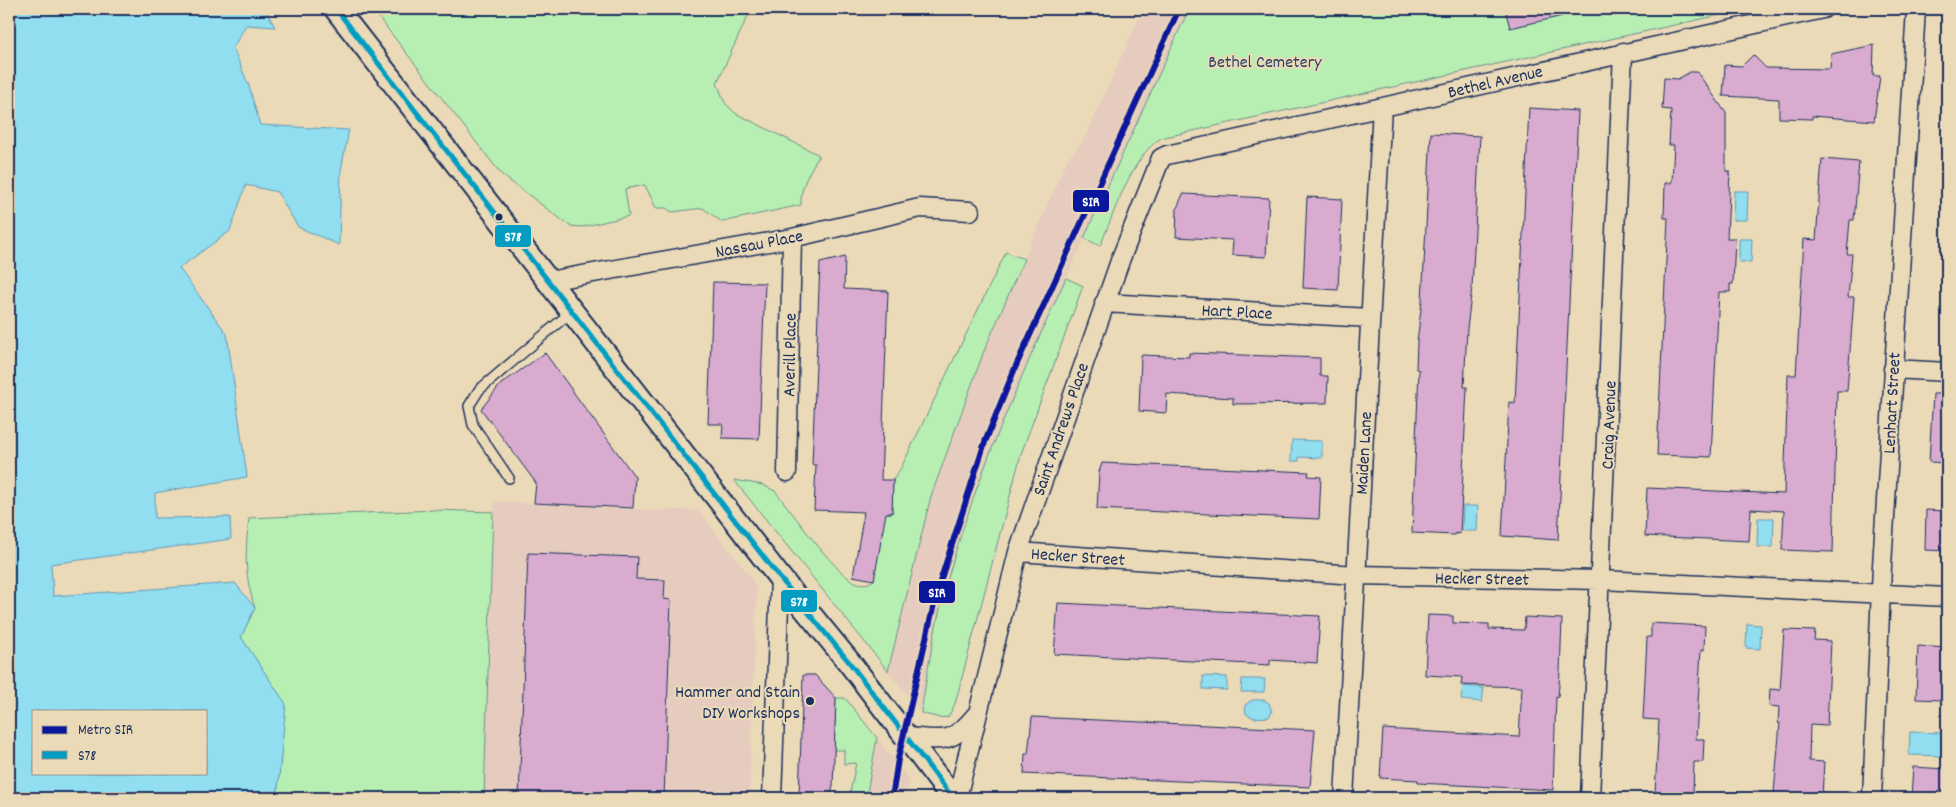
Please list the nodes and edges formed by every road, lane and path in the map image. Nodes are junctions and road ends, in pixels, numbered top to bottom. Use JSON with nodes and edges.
{"nodes":[{"id":1,"x":336,"y":9,"type":"edge"},
{"id":2,"x":1823,"y":9,"type":"edge"},
{"id":3,"x":1916,"y":9,"type":"edge"},
{"id":4,"x":1624,"y":52,"type":"junction"},
{"id":5,"x":1382,"y":107,"type":"junction"},
{"id":6,"x":1167,"y":155,"type":"joint"},
{"id":7,"x":970,"y":212,"type":"dead end"},
{"id":8,"x":792,"y":238,"type":"junction"},
{"id":9,"x":548,"y":281,"type":"junction"},
{"id":10,"x":1104,"y":303,"type":"junction"},
{"id":11,"x":572,"y":312,"type":"junction"},
{"id":12,"x":1370,"y":318,"type":"junction"},
{"id":13,"x":1893,"y":369,"type":"junction"},
{"id":14,"x":1947,"y":372,"type":"edge"},
{"id":15,"x":788,"y":472,"type":"dead end"},
{"id":16,"x":509,"y":478,"type":"dead end"},
{"id":17,"x":1018,"y":552,"type":"junction"},
{"id":18,"x":1356,"y":575,"type":"junction"},
{"id":19,"x":780,"y":578,"type":"junction"},
{"id":20,"x":1601,"y":580,"type":"junction"},
{"id":21,"x":1881,"y":594,"type":"junction"},
{"id":22,"x":1947,"y":597,"type":"edge"},
{"id":23,"x":978,"y":713,"type":"junction"},
{"id":24,"x":907,"y":737,"type":"junction"},
{"id":25,"x":772,"y":798,"type":"edge"},
{"id":26,"x":953,"y":798,"type":"edge"},
{"id":27,"x":958,"y":798,"type":"edge"},
{"id":28,"x":1344,"y":798,"type":"edge"},
{"id":29,"x":1590,"y":798,"type":"edge"},
{"id":30,"x":1872,"y":798,"type":"edge"}],
"edges":[{"from":1,"to":9,"type":"street"},
{"from":2,"to":4,"type":"street","name":"Bethel Avenue"},
{"from":3,"to":13,"type":"street","name":"Lenhart Street"},
{"from":4,"to":5,"type":"street","name":"Bethel Avenue"},
{"from":4,"to":20,"type":"street","name":"Craig Avenue"},
{"from":5,"to":6,"type":"street","name":"Bethel Avenue"},
{"from":5,"to":12,"type":"street","name":"Maiden Lane"},
{"from":6,"to":10,"type":"street","name":"Saint Andrews Place"},
{"from":7,"to":8,"type":"street","name":"Nassau Place"},
{"from":8,"to":9,"type":"street","name":"Nassau Place"},
{"from":8,"to":15,"type":"street","name":"Averill Place"},
{"from":9,"to":11,"type":"street"},
{"from":10,"to":12,"type":"street","name":"Hart Place"},
{"from":10,"to":17,"type":"street","name":"Saint Andrews Place"},
{"from":11,"to":16,"type":"lane"},
{"from":11,"to":19,"type":"street"},
{"from":12,"to":18,"type":"street","name":"Maiden Lane"},
{"from":13,"to":14,"type":"street"},
{"from":13,"to":21,"type":"street","name":"Lenhart Street"},
{"from":17,"to":18,"type":"street","name":"Hecker Street"},
{"from":17,"to":23,"type":"street","name":"Saint Andrews Place"},
{"from":18,"to":20,"type":"street","name":"Hecker Street"},
{"from":18,"to":28,"type":"street","name":"Maiden Lane"},
{"from":19,"to":24,"type":"street"},
{"from":19,"to":25,"type":"street"},
{"from":20,"to":21,"type":"street","name":"Hecker Street"},
{"from":20,"to":29,"type":"street","name":"Craig Avenue"},
{"from":21,"to":22,"type":"street","name":"Hecker Street"},
{"from":21,"to":30,"type":"street","name":"Lenhart Street"},
{"from":23,"to":24,"type":"street","name":"Saint Andrews Place"},
{"from":23,"to":27,"type":"street","name":"Saint Andrews Place"},
{"from":24,"to":26,"type":"street"}]}
